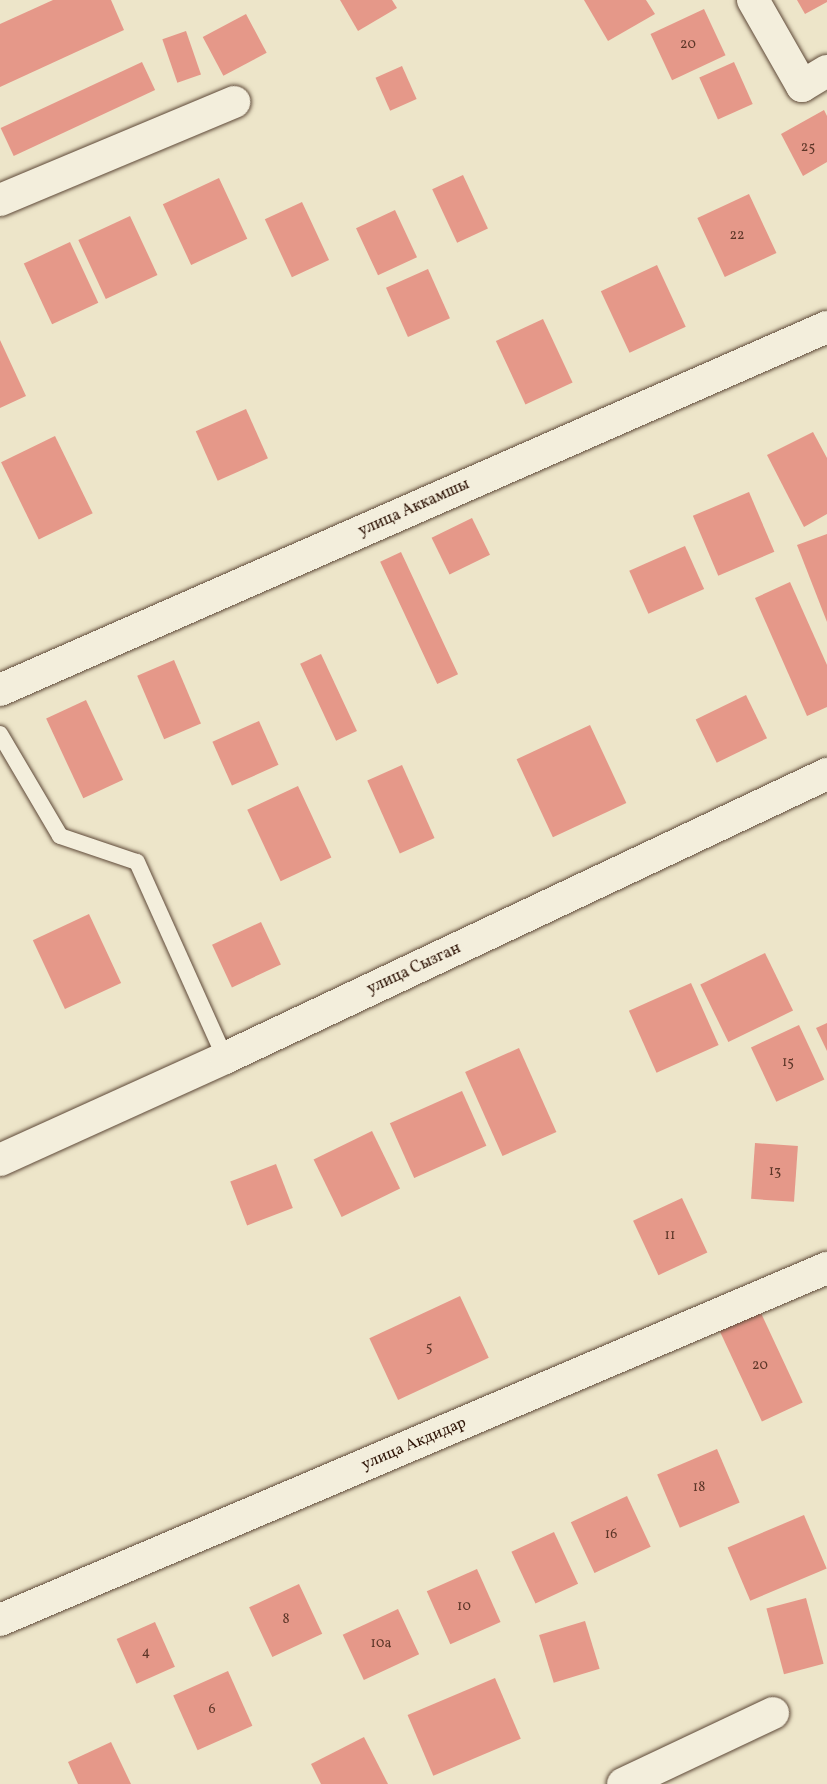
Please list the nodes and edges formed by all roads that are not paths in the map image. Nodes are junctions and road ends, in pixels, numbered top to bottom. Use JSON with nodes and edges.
{"nodes":[{"id":1,"x":753,"y":0,"type":"edge"},
{"id":2,"x":814,"y":78,"type":"edge"},
{"id":3,"x":234,"y":102,"type":"dead end"},
{"id":4,"x":0,"y":200,"type":"edge"},
{"id":5,"x":827,"y":327,"type":"edge"},
{"id":6,"x":0,"y":690,"type":"edge"},
{"id":7,"x":0,"y":734,"type":"edge"},
{"id":8,"x":827,"y":774,"type":"edge"},
{"id":9,"x":225,"y":1058,"type":"junction"},
{"id":10,"x":0,"y":1160,"type":"edge"},
{"id":11,"x":827,"y":1268,"type":"edge"},
{"id":12,"x":0,"y":1620,"type":"edge"},
{"id":13,"x":773,"y":1713,"type":"dead end"},
{"id":14,"x":623,"y":1784,"type":"edge"}],
"edges":[{"from":1,"to":2,"type":"street"},
{"from":3,"to":4,"type":"street"},
{"from":5,"to":6,"type":"street","name":"улица Аккамшы"},
{"from":7,"to":9,"type":"lane"},
{"from":8,"to":9,"type":"street","name":"улица Сызган"},
{"from":9,"to":10,"type":"street","name":"улица Сызган"},
{"from":11,"to":12,"type":"street","name":"улица Акдидар"},
{"from":13,"to":14,"type":"street"}]}
